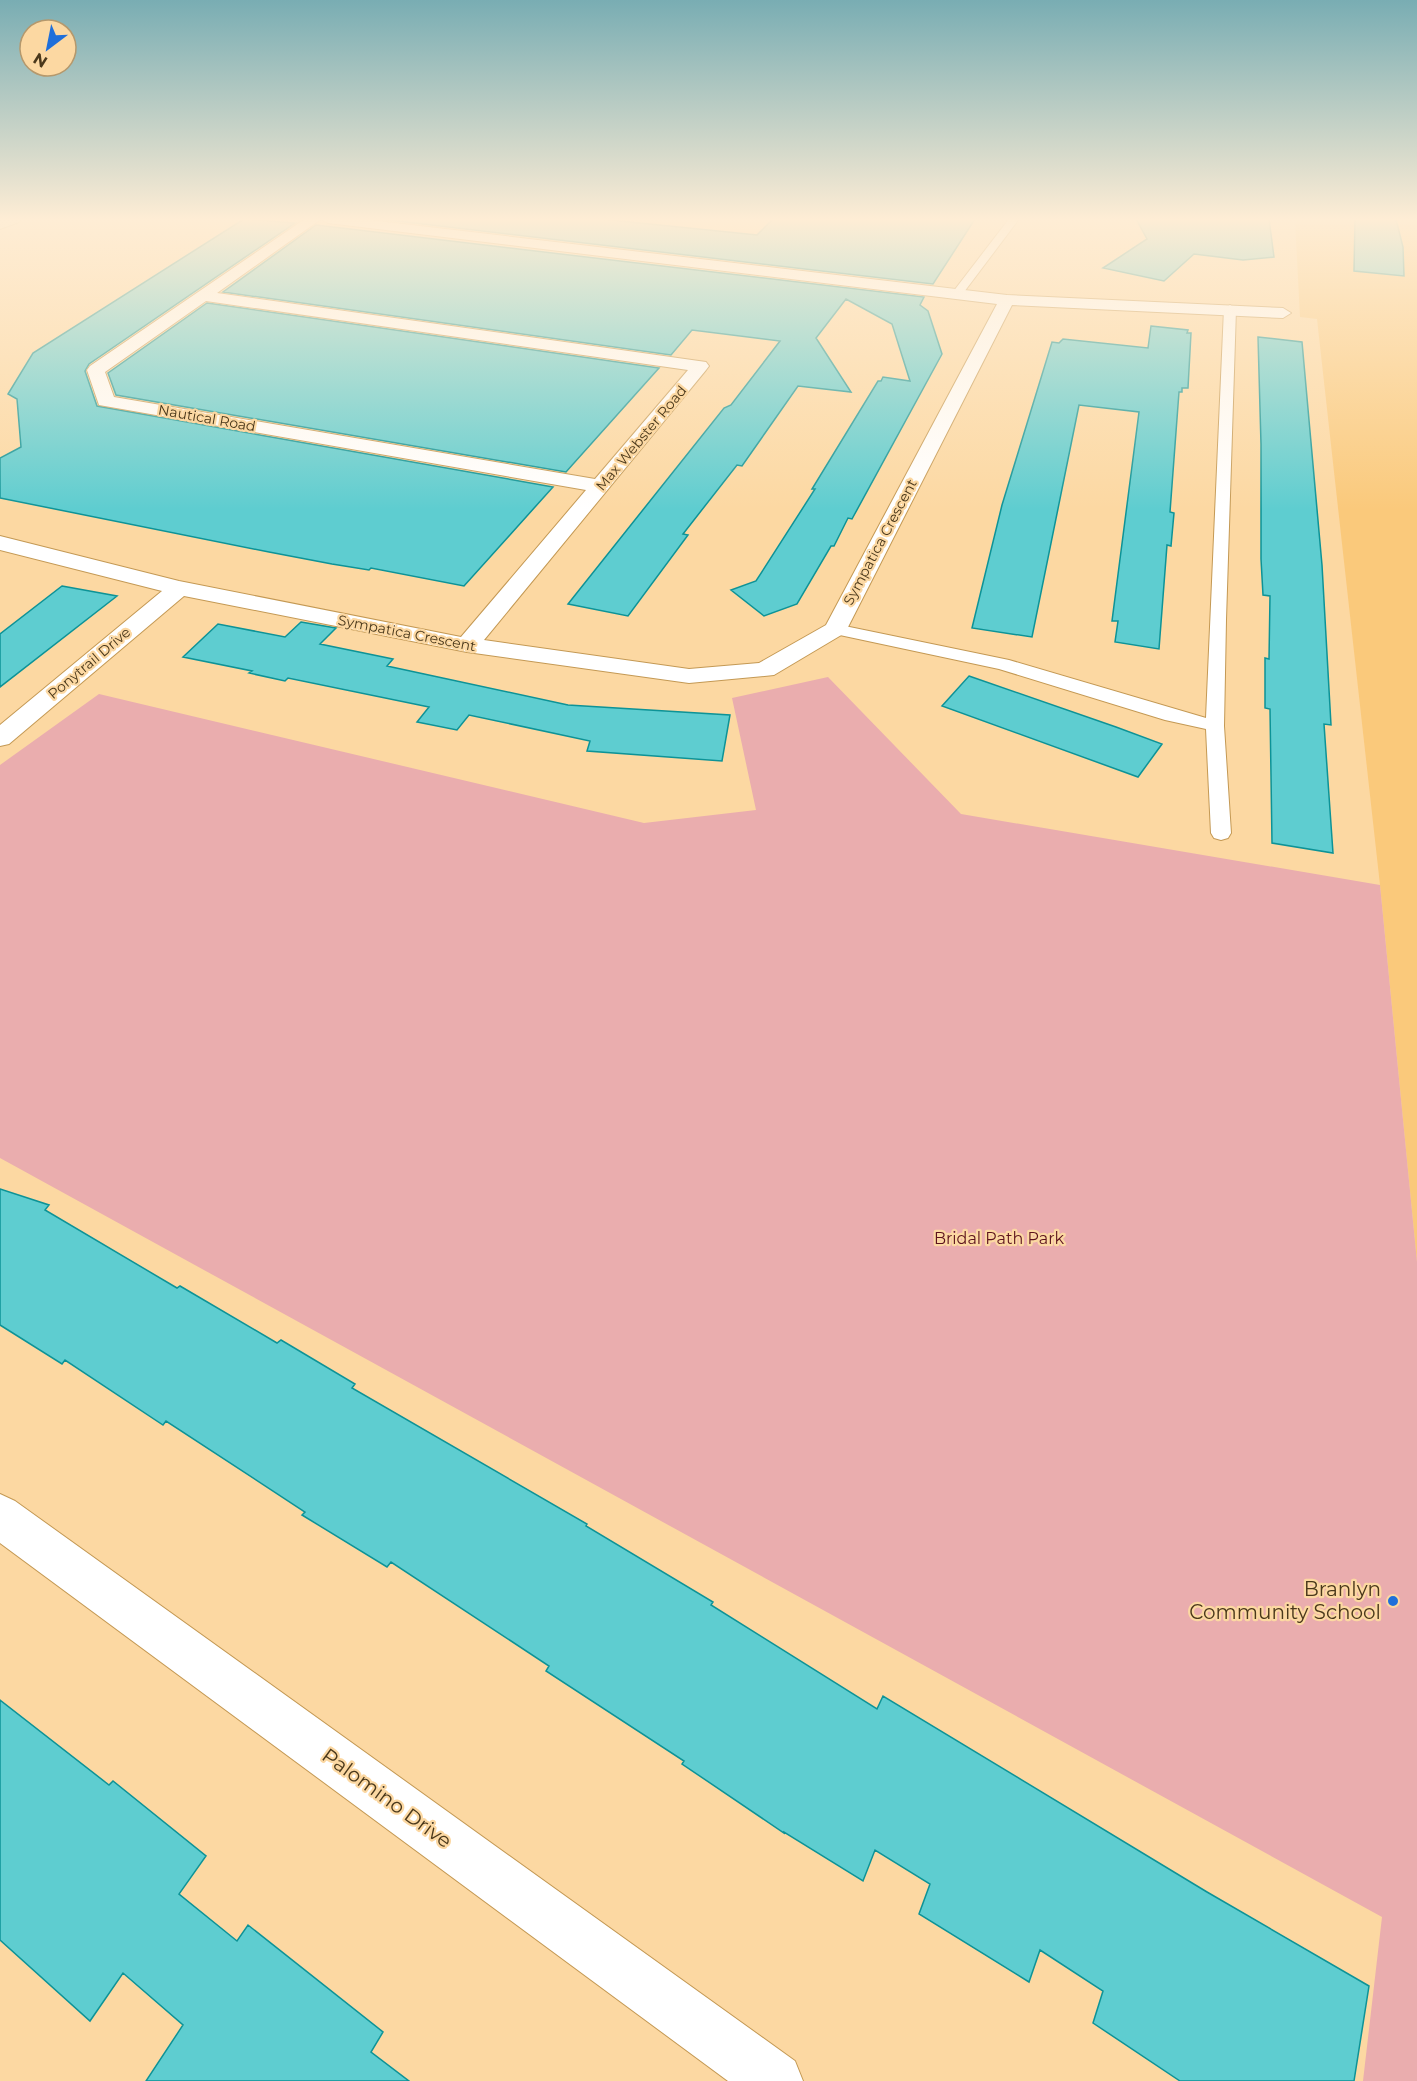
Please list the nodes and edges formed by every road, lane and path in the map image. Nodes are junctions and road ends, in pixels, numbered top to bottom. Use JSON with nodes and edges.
{"nodes":[{"id":1,"x":173,"y":316,"type":"edge"},
{"id":2,"x":345,"y":316,"type":"edge"},
{"id":3,"x":999,"y":316,"type":"edge"},
{"id":4,"x":1230,"y":316,"type":"edge"},
{"id":5,"x":600,"y":486,"type":"junction"},
{"id":6,"x":0,"y":543,"type":"edge"},
{"id":7,"x":179,"y":588,"type":"junction"},
{"id":8,"x":835,"y":629,"type":"junction"},
{"id":9,"x":467,"y":645,"type":"junction"},
{"id":10,"x":1215,"y":726,"type":"junction"},
{"id":11,"x":0,"y":738,"type":"edge"},
{"id":12,"x":1221,"y":833,"type":"dead end"},
{"id":13,"x":0,"y":1515,"type":"edge"},
{"id":14,"x":775,"y":2081,"type":"edge"}],
"edges":[{"from":1,"to":5,"type":"street","name":"Nautical Road"},
{"from":2,"to":5,"type":"street","name":"Max Webster Road"},
{"from":3,"to":8,"type":"street","name":"Sympatica Crescent"},
{"from":4,"to":10,"type":"lane"},
{"from":5,"to":9,"type":"street","name":"Max Webster Road"},
{"from":6,"to":7,"type":"street","name":"Sympatica Crescent"},
{"from":7,"to":9,"type":"street","name":"Sympatica Crescent"},
{"from":7,"to":11,"type":"street","name":"Ponytrail Drive"},
{"from":8,"to":9,"type":"street","name":"Sympatica Crescent"},
{"from":8,"to":10,"type":"lane"},
{"from":10,"to":12,"type":"lane"},
{"from":13,"to":14,"type":"street","name":"Palomino Drive"}]}
